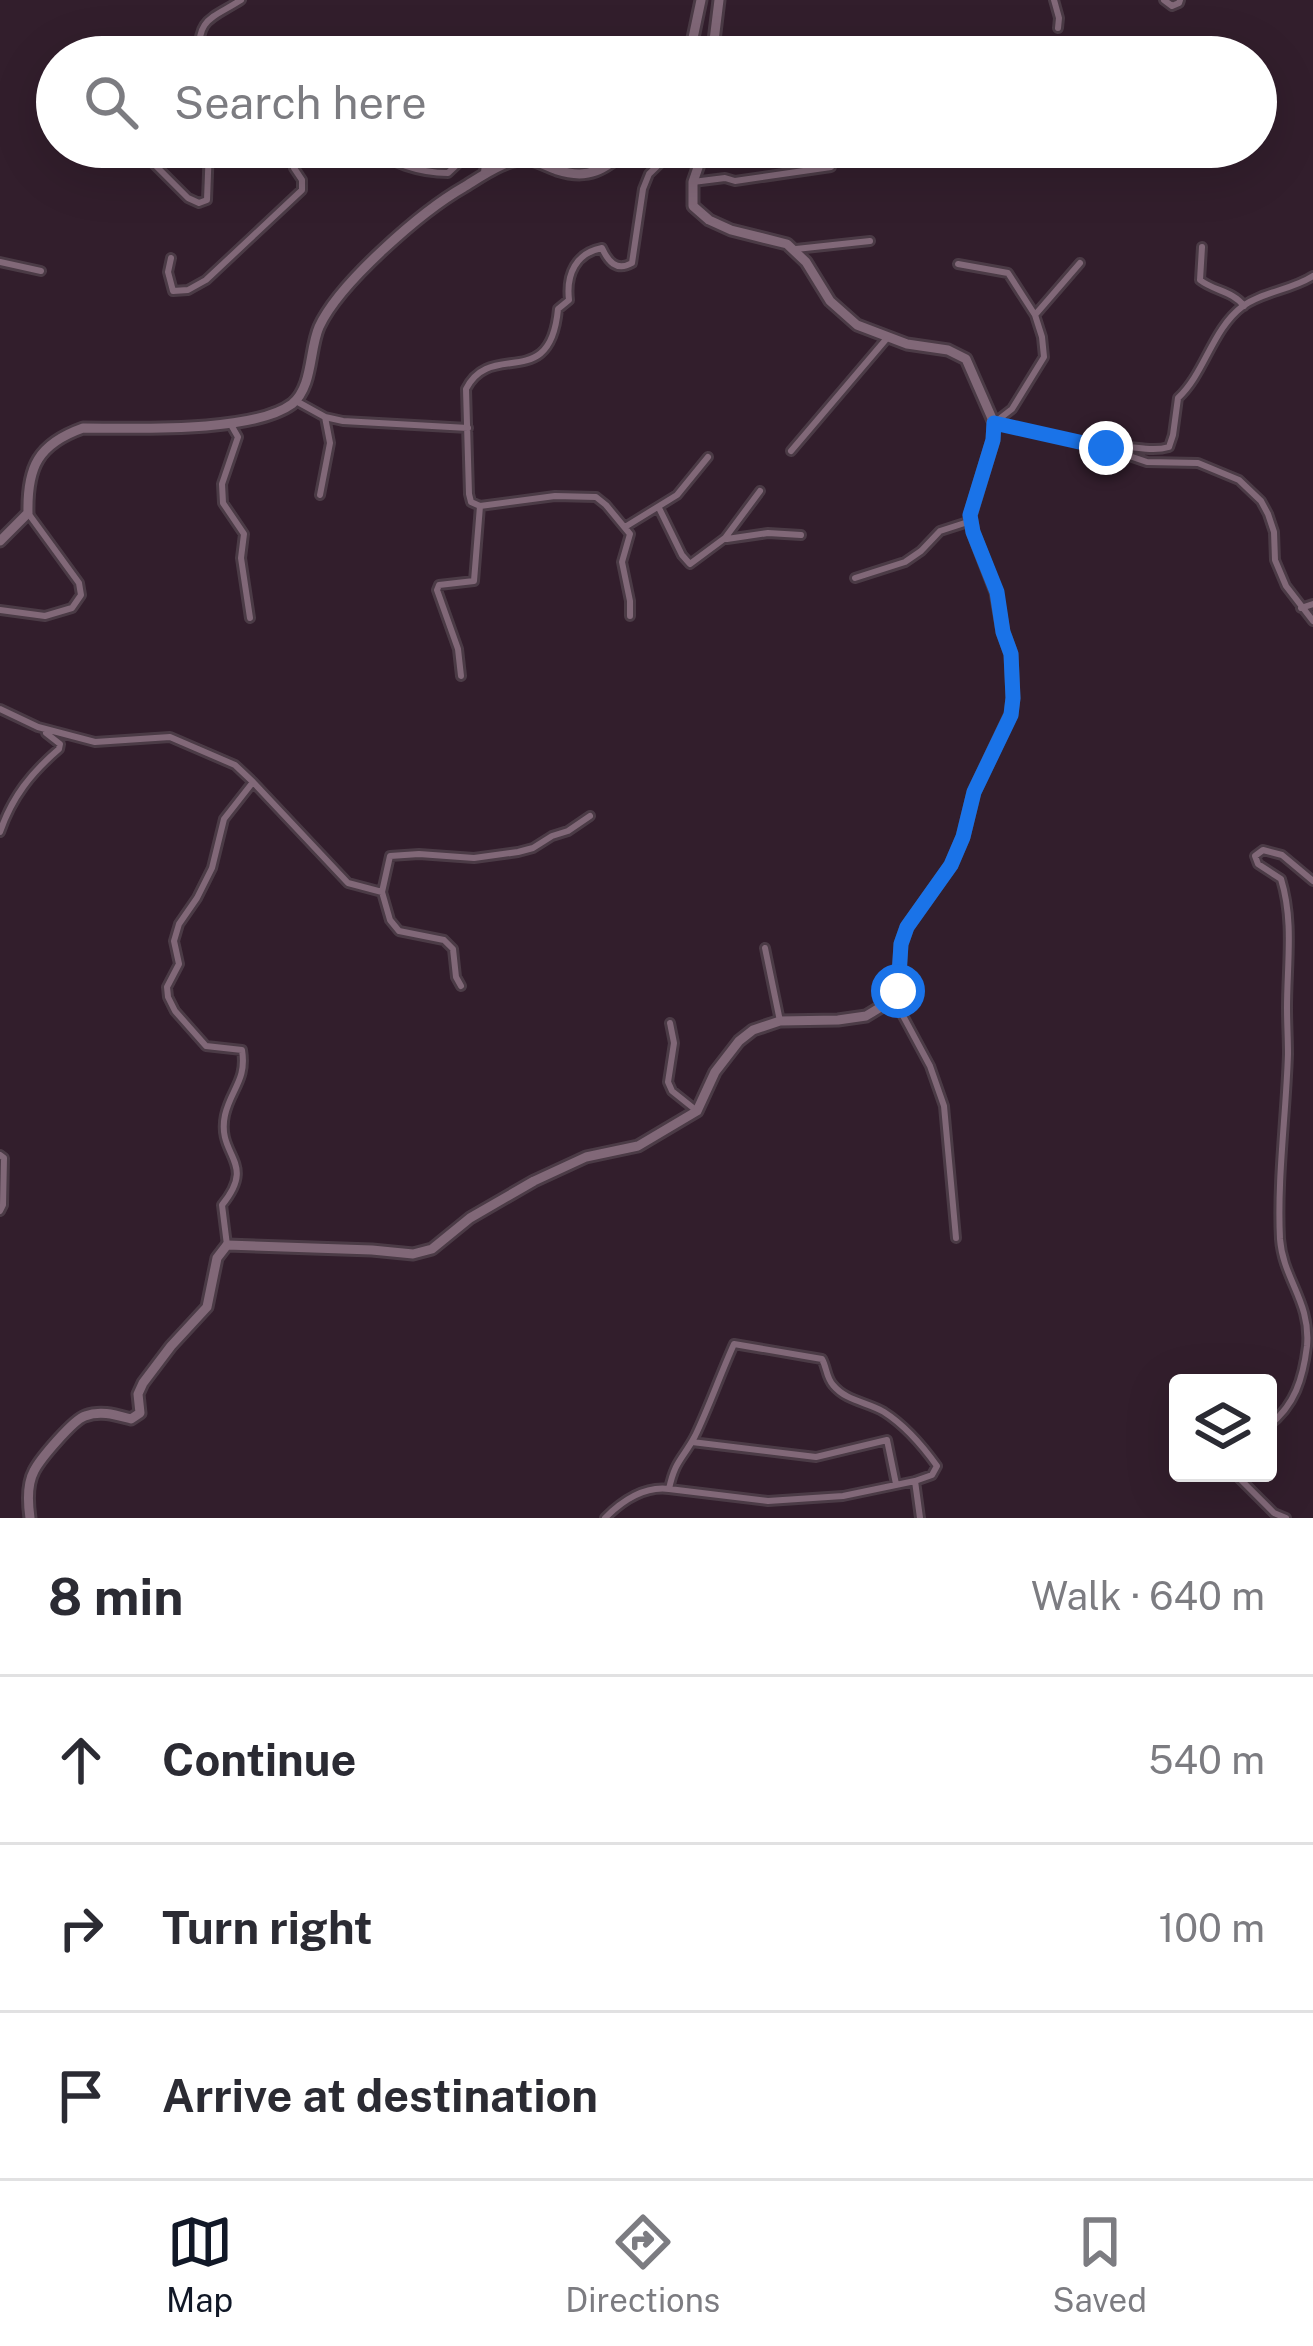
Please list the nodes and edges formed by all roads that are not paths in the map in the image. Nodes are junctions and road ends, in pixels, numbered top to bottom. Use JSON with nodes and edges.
{"nodes":[{"id":1,"x":241,"y":0,"type":"edge"},
{"id":2,"x":700,"y":0,"type":"edge"},
{"id":3,"x":719,"y":0,"type":"edge"},
{"id":4,"x":1054,"y":0,"type":"edge"},
{"id":5,"x":1164,"y":0,"type":"edge"},
{"id":6,"x":1180,"y":0,"type":"edge"},
{"id":7,"x":1058,"y":28,"type":"dead end"},
{"id":8,"x":198,"y":36,"type":"edge"},
{"id":9,"x":693,"y":36,"type":"edge"},
{"id":10,"x":715,"y":36,"type":"edge"},
{"id":11,"x":158,"y":168,"type":"edge"},
{"id":12,"x":208,"y":168,"type":"edge"},
{"id":13,"x":294,"y":168,"type":"edge"},
{"id":14,"x":410,"y":168,"type":"edge"},
{"id":15,"x":453,"y":168,"type":"edge"},
{"id":16,"x":485,"y":168,"type":"edge"},
{"id":17,"x":496,"y":168,"type":"edge"},
{"id":18,"x":552,"y":168,"type":"edge"},
{"id":19,"x":604,"y":168,"type":"edge"},
{"id":20,"x":655,"y":168,"type":"edge"},
{"id":21,"x":698,"y":168,"type":"edge"},
{"id":22,"x":824,"y":168,"type":"edge"},
{"id":23,"x":484,"y":175,"type":"junction"},
{"id":24,"x":693,"y":182,"type":"junction"},
{"id":25,"x":870,"y":242,"type":"dead end"},
{"id":26,"x":1202,"y":247,"type":"dead end"},
{"id":27,"x":793,"y":249,"type":"junction"},
{"id":28,"x":171,"y":258,"type":"dead end"},
{"id":29,"x":0,"y":262,"type":"edge"},
{"id":30,"x":1080,"y":263,"type":"dead end"},
{"id":31,"x":958,"y":264,"type":"dead end"},
{"id":32,"x":41,"y":271,"type":"dead end"},
{"id":33,"x":1313,"y":276,"type":"edge"},
{"id":34,"x":1244,"y":306,"type":"junction"},
{"id":35,"x":1035,"y":315,"type":"junction"},
{"id":36,"x":888,"y":337,"type":"junction"},
{"id":37,"x":296,"y":401,"type":"junction"},
{"id":38,"x":326,"y":417,"type":"junction"},
{"id":39,"x":230,"y":423,"type":"junction"},
{"id":40,"x":994,"y":423,"type":"junction"},
{"id":41,"x":469,"y":428,"type":"junction"},
{"id":42,"x":1106,"y":448,"type":"junction"},
{"id":43,"x":791,"y":451,"type":"dead end"},
{"id":44,"x":708,"y":457,"type":"dead end"},
{"id":45,"x":760,"y":491,"type":"dead end"},
{"id":46,"x":320,"y":496,"type":"dead end"},
{"id":47,"x":481,"y":506,"type":"junction"},
{"id":48,"x":659,"y":508,"type":"junction"},
{"id":49,"x":28,"y":513,"type":"junction"},
{"id":50,"x":971,"y":521,"type":"junction"},
{"id":51,"x":626,"y":527,"type":"junction"},
{"id":52,"x":801,"y":535,"type":"dead end"},
{"id":53,"x":725,"y":538,"type":"junction"},
{"id":54,"x":0,"y":541,"type":"edge"},
{"id":55,"x":855,"y":578,"type":"dead end"},
{"id":56,"x":1313,"y":604,"type":"edge"},
{"id":57,"x":1301,"y":608,"type":"junction"},
{"id":58,"x":0,"y":610,"type":"edge"},
{"id":59,"x":630,"y":616,"type":"dead end"},
{"id":60,"x":250,"y":618,"type":"dead end"},
{"id":61,"x":1313,"y":621,"type":"edge"},
{"id":62,"x":461,"y":676,"type":"dead end"},
{"id":63,"x":0,"y":709,"type":"edge"},
{"id":64,"x":38,"y":727,"type":"junction"},
{"id":65,"x":253,"y":782,"type":"junction"},
{"id":66,"x":590,"y":817,"type":"dead end"},
{"id":67,"x":0,"y":832,"type":"edge"},
{"id":68,"x":1313,"y":881,"type":"edge"},
{"id":69,"x":382,"y":892,"type":"junction"},
{"id":70,"x":765,"y":948,"type":"dead end"},
{"id":71,"x":461,"y":986,"type":"dead end"},
{"id":72,"x":894,"y":999,"type":"junction"},
{"id":73,"x":780,"y":1021,"type":"junction"},
{"id":74,"x":670,"y":1023,"type":"dead end"},
{"id":75,"x":697,"y":1111,"type":"junction"},
{"id":76,"x":0,"y":1155,"type":"edge"},
{"id":77,"x":0,"y":1211,"type":"edge"},
{"id":78,"x":956,"y":1238,"type":"dead end"},
{"id":79,"x":227,"y":1245,"type":"junction"},
{"id":80,"x":1277,"y":1419,"type":"edge"},
{"id":81,"x":692,"y":1442,"type":"junction"},
{"id":82,"x":915,"y":1481,"type":"junction"},
{"id":83,"x":1243,"y":1482,"type":"edge"},
{"id":84,"x":896,"y":1485,"type":"junction"},
{"id":85,"x":669,"y":1489,"type":"junction"},
{"id":86,"x":30,"y":1518,"type":"edge"},
{"id":87,"x":605,"y":1518,"type":"edge"},
{"id":88,"x":920,"y":1518,"type":"edge"},
{"id":89,"x":1286,"y":1518,"type":"edge"}],
"edges":[{"from":1,"to":8,"type":"street"},
{"from":2,"to":9,"type":"street"},
{"from":3,"to":10,"type":"street"},
{"from":4,"to":7,"type":"street"},
{"from":5,"to":6,"type":"street"},
{"from":11,"to":12,"type":"street"},
{"from":13,"to":28,"type":"street"},
{"from":14,"to":15,"type":"street"},
{"from":16,"to":23,"type":"street"},
{"from":17,"to":23,"type":"street"},
{"from":18,"to":19,"type":"street"},
{"from":20,"to":41,"type":"street"},
{"from":21,"to":24,"type":"street"},
{"from":22,"to":24,"type":"street"},
{"from":23,"to":37,"type":"street"},
{"from":24,"to":27,"type":"street"},
{"from":25,"to":27,"type":"street"},
{"from":26,"to":34,"type":"street"},
{"from":27,"to":36,"type":"street"},
{"from":29,"to":32,"type":"street"},
{"from":30,"to":35,"type":"street"},
{"from":31,"to":35,"type":"street"},
{"from":33,"to":34,"type":"street"},
{"from":34,"to":42,"type":"street"},
{"from":35,"to":40,"type":"street"},
{"from":36,"to":40,"type":"street"},
{"from":36,"to":43,"type":"street"},
{"from":37,"to":38,"type":"street"},
{"from":37,"to":39,"type":"street"},
{"from":38,"to":41,"type":"street"},
{"from":38,"to":46,"type":"street"},
{"from":39,"to":49,"type":"street"},
{"from":39,"to":60,"type":"street"},
{"from":40,"to":42,"type":"street"},
{"from":40,"to":50,"type":"street"},
{"from":41,"to":47,"type":"street"},
{"from":42,"to":57,"type":"street"},
{"from":44,"to":48,"type":"street"},
{"from":45,"to":53,"type":"street"},
{"from":47,"to":51,"type":"street"},
{"from":47,"to":62,"type":"street"},
{"from":48,"to":51,"type":"street"},
{"from":48,"to":53,"type":"street"},
{"from":49,"to":54,"type":"street"},
{"from":49,"to":58,"type":"street"},
{"from":50,"to":55,"type":"street"},
{"from":50,"to":72,"type":"street"},
{"from":51,"to":59,"type":"street"},
{"from":52,"to":53,"type":"street"},
{"from":56,"to":57,"type":"street"},
{"from":57,"to":61,"type":"street"},
{"from":63,"to":64,"type":"street"},
{"from":64,"to":65,"type":"street"},
{"from":64,"to":67,"type":"street"},
{"from":65,"to":69,"type":"street"},
{"from":65,"to":79,"type":"street"},
{"from":66,"to":69,"type":"street"},
{"from":68,"to":80,"type":"street"},
{"from":69,"to":71,"type":"street"},
{"from":70,"to":73,"type":"street"},
{"from":72,"to":73,"type":"street"},
{"from":72,"to":78,"type":"street"},
{"from":73,"to":75,"type":"street"},
{"from":74,"to":75,"type":"street"},
{"from":75,"to":79,"type":"street"},
{"from":76,"to":77,"type":"street"},
{"from":79,"to":86,"type":"street"},
{"from":81,"to":82,"type":"street"},
{"from":81,"to":84,"type":"street"},
{"from":81,"to":85,"type":"street"},
{"from":82,"to":84,"type":"street"},
{"from":82,"to":88,"type":"street"},
{"from":83,"to":89,"type":"street"},
{"from":84,"to":85,"type":"street"},
{"from":85,"to":87,"type":"street"}]}
